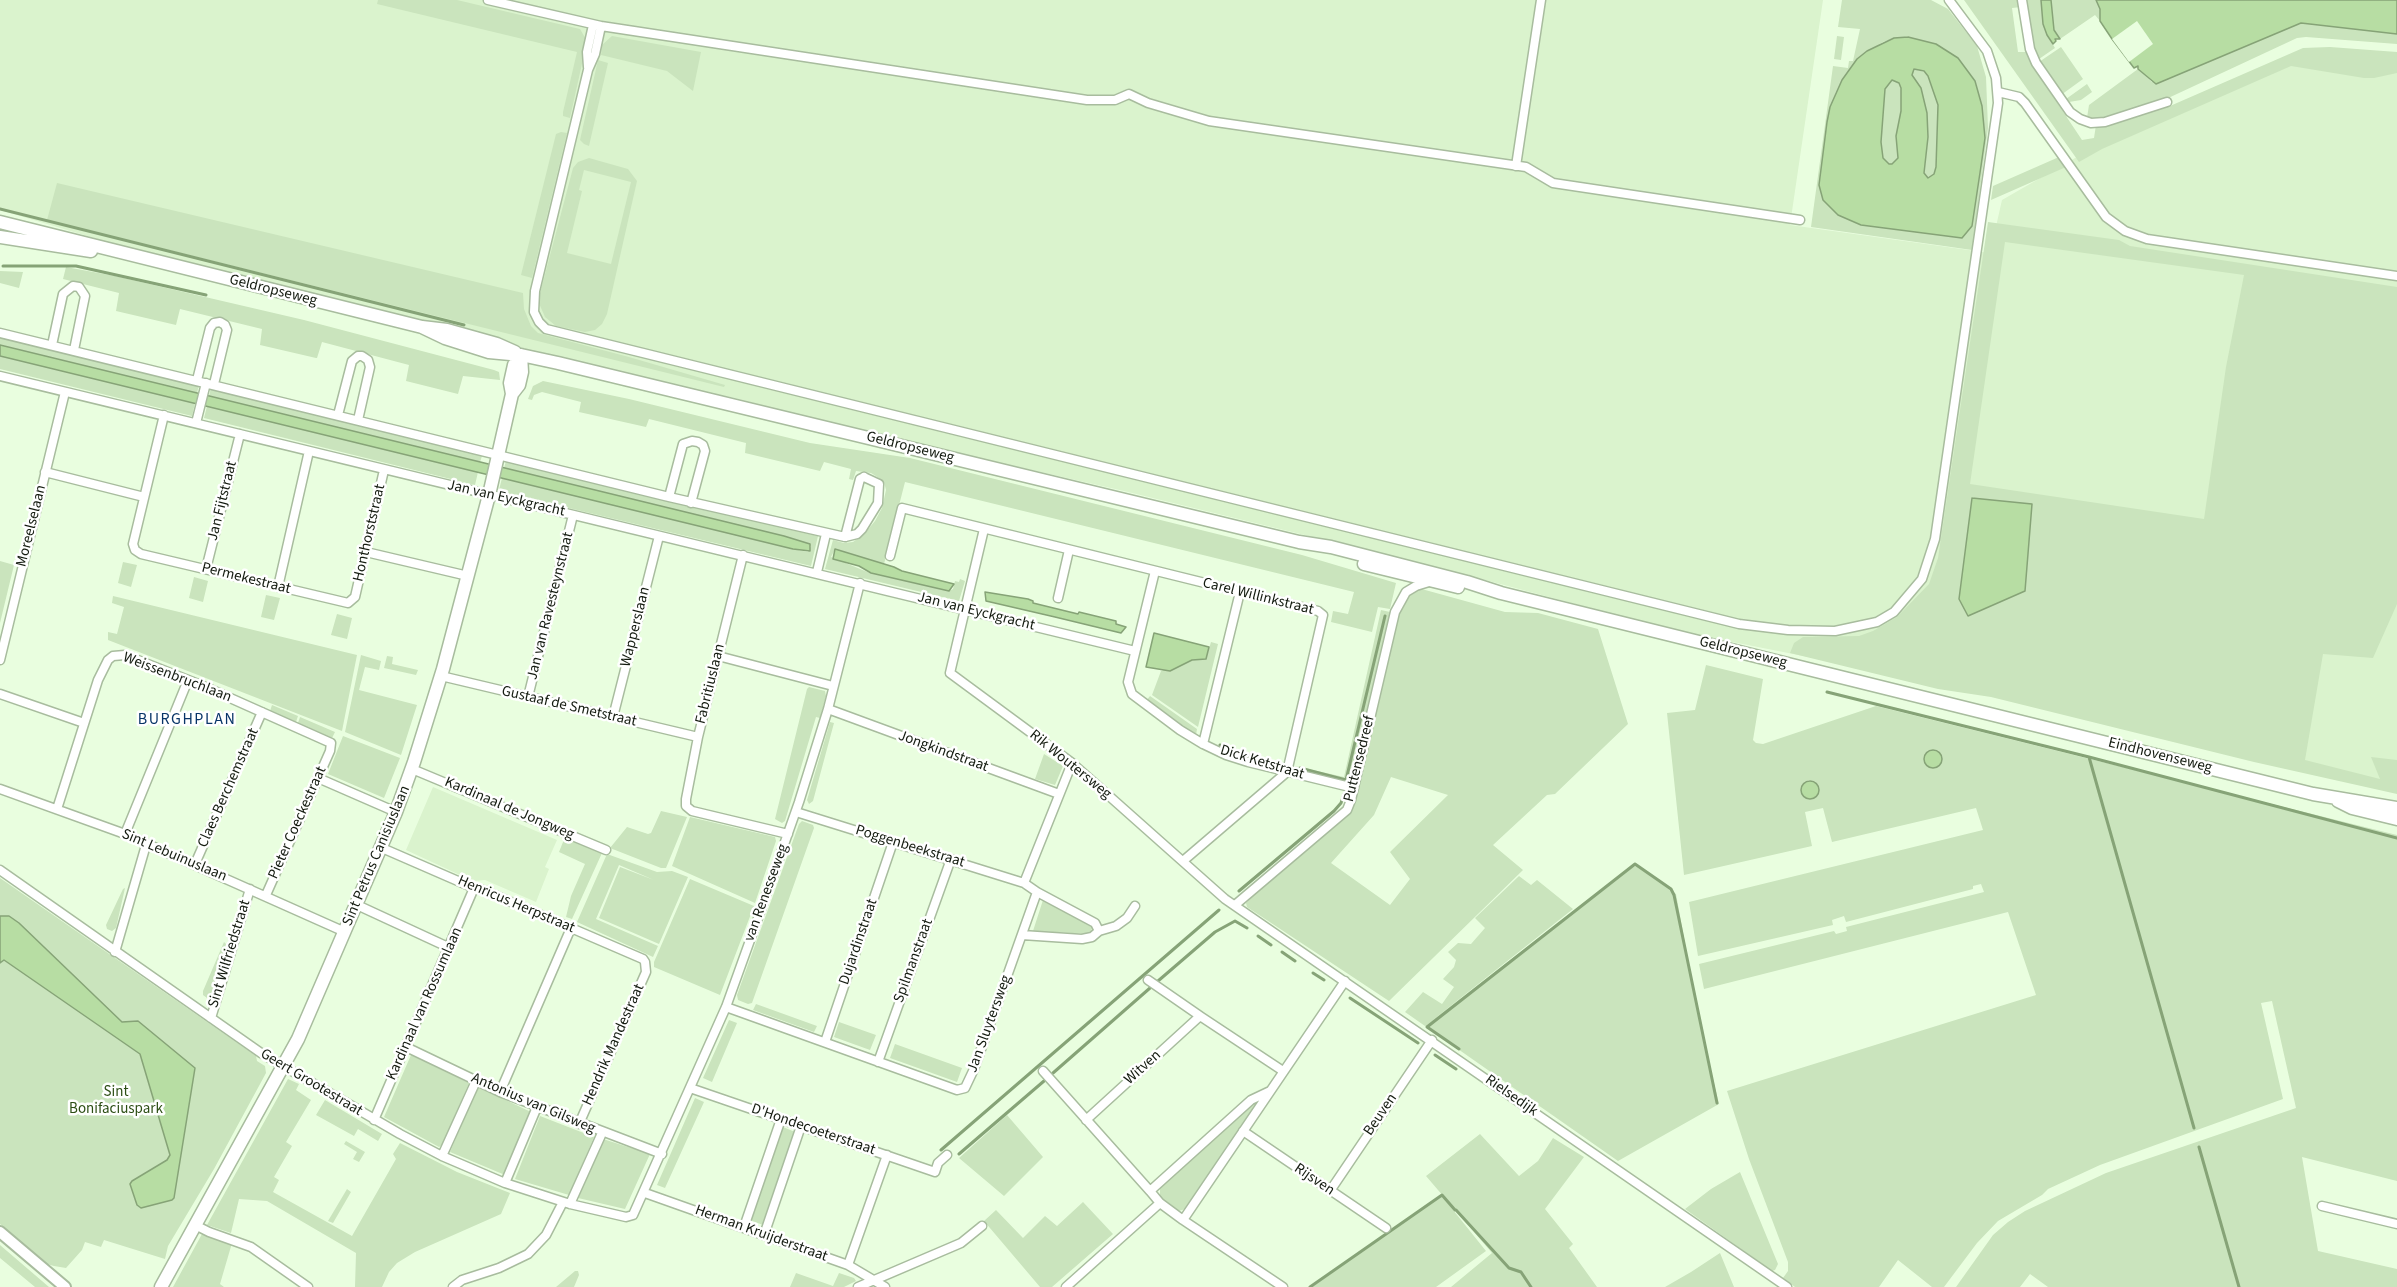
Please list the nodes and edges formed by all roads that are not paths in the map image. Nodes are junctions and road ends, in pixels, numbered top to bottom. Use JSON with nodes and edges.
{"nodes":[{"id":1,"x":488,"y":0,"type":"edge"},
{"id":2,"x":1541,"y":0,"type":"edge"},
{"id":3,"x":1949,"y":0,"type":"edge"},
{"id":4,"x":2022,"y":0,"type":"edge"},
{"id":5,"x":597,"y":26,"type":"junction"},
{"id":6,"x":1998,"y":92,"type":"junction"},
{"id":7,"x":2167,"y":102,"type":"dead end"},
{"id":8,"x":1516,"y":166,"type":"junction"},
{"id":9,"x":1800,"y":220,"type":"dead end"},
{"id":10,"x":0,"y":222,"type":"edge"},
{"id":11,"x":0,"y":237,"type":"edge"},
{"id":12,"x":124,"y":254,"type":"junction"},
{"id":13,"x":2397,"y":276,"type":"edge"},
{"id":14,"x":0,"y":333,"type":"edge"},
{"id":15,"x":52,"y":345,"type":"junction"},
{"id":16,"x":74,"y":350,"type":"junction"},
{"id":17,"x":521,"y":355,"type":"junction"},
{"id":18,"x":0,"y":376,"type":"edge"},
{"id":19,"x":205,"y":384,"type":"junction"},
{"id":20,"x":65,"y":392,"type":"junction"},
{"id":21,"x":164,"y":415,"type":"junction"},
{"id":22,"x":338,"y":415,"type":"junction"},
{"id":23,"x":197,"y":420,"type":"junction"},
{"id":24,"x":358,"y":420,"type":"junction"},
{"id":25,"x":240,"y":434,"type":"junction"},
{"id":26,"x":309,"y":451,"type":"junction"},
{"id":27,"x":497,"y":458,"type":"junction"},
{"id":28,"x":384,"y":470,"type":"junction"},
{"id":29,"x":45,"y":472,"type":"junction"},
{"id":30,"x":490,"y":489,"type":"junction"},
{"id":31,"x":144,"y":497,"type":"junction"},
{"id":32,"x":669,"y":497,"type":"junction"},
{"id":33,"x":692,"y":502,"type":"junction"},
{"id":34,"x":573,"y":515,"type":"junction"},
{"id":35,"x":984,"y":529,"type":"junction"},
{"id":36,"x":826,"y":534,"type":"junction"},
{"id":37,"x":659,"y":536,"type":"junction"},
{"id":38,"x":845,"y":537,"type":"junction"},
{"id":39,"x":1299,"y":542,"type":"junction"},
{"id":40,"x":1069,"y":550,"type":"junction"},
{"id":41,"x":366,"y":552,"type":"junction"},
{"id":42,"x":743,"y":555,"type":"junction"},
{"id":43,"x":890,"y":556,"type":"dead end"},
{"id":44,"x":206,"y":569,"type":"junction"},
{"id":45,"x":1155,"y":571,"type":"junction"},
{"id":46,"x":817,"y":572,"type":"junction"},
{"id":47,"x":468,"y":576,"type":"junction"},
{"id":48,"x":1429,"y":582,"type":"junction"},
{"id":49,"x":860,"y":583,"type":"junction"},
{"id":50,"x":278,"y":587,"type":"junction"},
{"id":51,"x":1240,"y":592,"type":"junction"},
{"id":52,"x":1501,"y":593,"type":"junction"},
{"id":53,"x":355,"y":597,"type":"joint"},
{"id":54,"x":1058,"y":598,"type":"dead end"},
{"id":55,"x":964,"y":610,"type":"junction"},
{"id":56,"x":1135,"y":651,"type":"junction"},
{"id":57,"x":1,"y":655,"type":"edge"},
{"id":58,"x":718,"y":656,"type":"junction"},
{"id":59,"x":441,"y":676,"type":"junction"},
{"id":60,"x":188,"y":680,"type":"junction"},
{"id":61,"x":832,"y":686,"type":"junction"},
{"id":62,"x":0,"y":694,"type":"edge"},
{"id":63,"x":528,"y":697,"type":"junction"},
{"id":64,"x":828,"y":709,"type":"junction"},
{"id":65,"x":262,"y":712,"type":"junction"},
{"id":66,"x":1985,"y":712,"type":"joint"},
{"id":67,"x":613,"y":717,"type":"junction"},
{"id":68,"x":84,"y":723,"type":"junction"},
{"id":69,"x":698,"y":737,"type":"junction"},
{"id":70,"x":1203,"y":744,"type":"junction"},
{"id":71,"x":330,"y":751,"type":"joint"},
{"id":72,"x":1072,"y":763,"type":"junction"},
{"id":73,"x":412,"y":769,"type":"junction"},
{"id":74,"x":1287,"y":772,"type":"junction"},
{"id":75,"x":318,"y":778,"type":"junction"},
{"id":76,"x":1354,"y":788,"type":"junction"},
{"id":77,"x":0,"y":789,"type":"edge"},
{"id":78,"x":1059,"y":794,"type":"junction"},
{"id":79,"x":2334,"y":799,"type":"junction"},
{"id":80,"x":2397,"y":808,"type":"edge"},
{"id":81,"x":57,"y":809,"type":"junction"},
{"id":82,"x":396,"y":812,"type":"junction"},
{"id":83,"x":796,"y":812,"type":"junction"},
{"id":84,"x":2397,"y":819,"type":"edge"},
{"id":85,"x":125,"y":834,"type":"junction"},
{"id":86,"x":788,"y":834,"type":"junction"},
{"id":87,"x":893,"y":842,"type":"junction"},
{"id":88,"x":146,"y":845,"type":"junction"},
{"id":89,"x":382,"y":848,"type":"junction"},
{"id":90,"x":606,"y":850,"type":"dead end"},
{"id":91,"x":951,"y":859,"type":"junction"},
{"id":92,"x":1183,"y":861,"type":"junction"},
{"id":93,"x":195,"y":864,"type":"junction"},
{"id":94,"x":0,"y":870,"type":"edge"},
{"id":95,"x":1024,"y":883,"type":"junction"},
{"id":96,"x":474,"y":888,"type":"junction"},
{"id":97,"x":250,"y":889,"type":"junction"},
{"id":98,"x":1037,"y":892,"type":"junction"},
{"id":99,"x":266,"y":895,"type":"junction"},
{"id":100,"x":357,"y":905,"type":"junction"},
{"id":101,"x":1235,"y":905,"type":"junction"},
{"id":102,"x":1136,"y":906,"type":"dead end"},
{"id":103,"x":572,"y":928,"type":"junction"},
{"id":104,"x":1099,"y":931,"type":"junction"},
{"id":105,"x":345,"y":932,"type":"junction"},
{"id":106,"x":1022,"y":935,"type":"junction"},
{"id":107,"x":450,"y":948,"type":"junction"},
{"id":108,"x":115,"y":952,"type":"junction"},
{"id":109,"x":647,"y":966,"type":"joint"},
{"id":110,"x":1148,"y":980,"type":"dead end"},
{"id":111,"x":1345,"y":981,"type":"junction"},
{"id":112,"x":726,"y":1007,"type":"junction"},
{"id":113,"x":1200,"y":1016,"type":"junction"},
{"id":114,"x":211,"y":1018,"type":"junction"},
{"id":115,"x":1432,"y":1040,"type":"junction"},
{"id":116,"x":825,"y":1042,"type":"junction"},
{"id":117,"x":406,"y":1047,"type":"junction"},
{"id":118,"x":878,"y":1062,"type":"junction"},
{"id":119,"x":283,"y":1066,"type":"junction"},
{"id":120,"x":1043,"y":1071,"type":"dead end"},
{"id":121,"x":1283,"y":1071,"type":"junction"},
{"id":122,"x":476,"y":1081,"type":"junction"},
{"id":123,"x":690,"y":1088,"type":"junction"},
{"id":124,"x":1270,"y":1091,"type":"junction"},
{"id":125,"x":500,"y":1092,"type":"junction"},
{"id":126,"x":537,"y":1107,"type":"junction"},
{"id":127,"x":781,"y":1119,"type":"junction"},
{"id":128,"x":374,"y":1120,"type":"junction"},
{"id":129,"x":1086,"y":1120,"type":"junction"},
{"id":130,"x":579,"y":1124,"type":"junction"},
{"id":131,"x":801,"y":1126,"type":"junction"},
{"id":132,"x":1243,"y":1131,"type":"junction"},
{"id":133,"x":602,"y":1133,"type":"junction"},
{"id":134,"x":662,"y":1154,"type":"junction"},
{"id":135,"x":887,"y":1155,"type":"junction"},
{"id":136,"x":947,"y":1155,"type":"dead end"},
{"id":137,"x":442,"y":1156,"type":"junction"},
{"id":138,"x":505,"y":1183,"type":"junction"},
{"id":139,"x":1150,"y":1191,"type":"junction"},
{"id":140,"x":1330,"y":1191,"type":"junction"},
{"id":141,"x":645,"y":1192,"type":"junction"},
{"id":142,"x":567,"y":1203,"type":"junction"},
{"id":143,"x":1160,"y":1203,"type":"junction"},
{"id":144,"x":2322,"y":1206,"type":"dead end"},
{"id":145,"x":1183,"y":1220,"type":"junction"},
{"id":146,"x":2397,"y":1224,"type":"edge"},
{"id":147,"x":195,"y":1225,"type":"junction"},
{"id":148,"x":982,"y":1226,"type":"dead end"},
{"id":149,"x":744,"y":1227,"type":"junction"},
{"id":150,"x":1386,"y":1228,"type":"dead end"},
{"id":151,"x":0,"y":1232,"type":"edge"},
{"id":152,"x":764,"y":1235,"type":"junction"},
{"id":153,"x":848,"y":1264,"type":"junction"},
{"id":154,"x":874,"y":1280,"type":"junction"},
{"id":155,"x":1069,"y":1284,"type":"edge"},
{"id":156,"x":1782,"y":1285,"type":"edge"},
{"id":157,"x":64,"y":1287,"type":"edge"},
{"id":158,"x":161,"y":1287,"type":"edge"},
{"id":159,"x":308,"y":1287,"type":"edge"},
{"id":160,"x":453,"y":1287,"type":"edge"},
{"id":161,"x":858,"y":1287,"type":"edge"},
{"id":162,"x":885,"y":1287,"type":"edge"},
{"id":163,"x":1081,"y":1287,"type":"edge"},
{"id":164,"x":1283,"y":1287,"type":"edge"}],
"edges":[{"from":1,"to":5,"type":"street"},
{"from":2,"to":8,"type":"street"},
{"from":3,"to":6,"type":"street"},
{"from":4,"to":7,"type":"street"},
{"from":5,"to":6,"type":"street"},
{"from":5,"to":8,"type":"street"},
{"from":6,"to":13,"type":"street"},
{"from":8,"to":9,"type":"street"},
{"from":10,"to":12,"type":"main road","name":"Geldropseweg"},
{"from":11,"to":12,"type":"main road","name":"Geldropseweg"},
{"from":12,"to":17,"type":"main road","name":"Geldropseweg"},
{"from":14,"to":15,"type":"street"},
{"from":15,"to":16,"type":"street"},
{"from":15,"to":16,"type":"street"},
{"from":16,"to":19,"type":"street"},
{"from":17,"to":27,"type":"main road","name":"Sint Petrus Canisiuslaan"},
{"from":17,"to":39,"type":"main road","name":"Geldropseweg"},
{"from":18,"to":20,"type":"street","name":"Jan van Eyckgracht"},
{"from":19,"to":19,"type":"street"},
{"from":19,"to":22,"type":"street"},
{"from":19,"to":23,"type":"street"},
{"from":20,"to":21,"type":"street","name":"Jan van Eyckgracht"},
{"from":20,"to":29,"type":"street","name":"Moreelselaan"},
{"from":21,"to":23,"type":"street","name":"Jan van Eyckgracht"},
{"from":21,"to":31,"type":"street"},
{"from":22,"to":24,"type":"street"},
{"from":22,"to":24,"type":"street"},
{"from":23,"to":25,"type":"street","name":"Jan van Eyckgracht"},
{"from":24,"to":27,"type":"street"},
{"from":25,"to":26,"type":"street","name":"Jan van Eyckgracht"},
{"from":25,"to":44,"type":"street","name":"Jan Fijtstraat"},
{"from":26,"to":28,"type":"street","name":"Jan van Eyckgracht"},
{"from":26,"to":50,"type":"street"},
{"from":27,"to":30,"type":"main road","name":"Sint Petrus Canisiuslaan"},
{"from":27,"to":32,"type":"street"},
{"from":28,"to":30,"type":"street","name":"Jan van Eyckgracht"},
{"from":28,"to":41,"type":"street","name":"Honthorststraat"},
{"from":29,"to":31,"type":"street"},
{"from":29,"to":57,"type":"street","name":"Moreelselaan"},
{"from":30,"to":34,"type":"street","name":"Jan van Eyckgracht"},
{"from":30,"to":47,"type":"main road","name":"Sint Petrus Canisiuslaan"},
{"from":31,"to":44,"type":"street","name":"Permekestraat"},
{"from":32,"to":33,"type":"street"},
{"from":32,"to":33,"type":"street"},
{"from":33,"to":36,"type":"street"},
{"from":34,"to":37,"type":"street","name":"Jan van Eyckgracht"},
{"from":34,"to":63,"type":"street","name":"Jan van Ravesteynstraat"},
{"from":35,"to":40,"type":"street","name":"Carel Willinkstraat"},
{"from":35,"to":43,"type":"street","name":"Carel Willinkstraat"},
{"from":35,"to":55,"type":"street"},
{"from":36,"to":38,"type":"street"},
{"from":36,"to":46,"type":"street"},
{"from":37,"to":42,"type":"street","name":"Jan van Eyckgracht"},
{"from":37,"to":67,"type":"street","name":"Wapperslaan"},
{"from":38,"to":38,"type":"street"},
{"from":39,"to":48,"type":"main road","name":"Geldropseweg"},
{"from":39,"to":52,"type":"main road","name":"Geldropseweg"},
{"from":40,"to":45,"type":"street","name":"Carel Willinkstraat"},
{"from":40,"to":54,"type":"street"},
{"from":41,"to":47,"type":"street"},
{"from":41,"to":53,"type":"street","name":"Honthorststraat"},
{"from":42,"to":46,"type":"street","name":"Jan van Eyckgracht"},
{"from":42,"to":58,"type":"street","name":"Fabritiuslaan"},
{"from":44,"to":50,"type":"street","name":"Permekestraat"},
{"from":45,"to":51,"type":"street","name":"Carel Willinkstraat"},
{"from":45,"to":56,"type":"street","name":"Dick Ketstraat"},
{"from":46,"to":49,"type":"street","name":"Jan van Eyckgracht"},
{"from":47,"to":59,"type":"main road","name":"Sint Petrus Canisiuslaan"},
{"from":48,"to":52,"type":"main road","name":"Geldropseweg"},
{"from":48,"to":76,"type":"street","name":"Puttensedreef"},
{"from":49,"to":55,"type":"street","name":"Jan van Eyckgracht"},
{"from":49,"to":61,"type":"street","name":"van Renesseweg"},
{"from":50,"to":53,"type":"street","name":"Permekestraat"},
{"from":51,"to":70,"type":"street"},
{"from":51,"to":74,"type":"street","name":"Carel Willinkstraat"},
{"from":52,"to":66,"type":"main road","name":"Geldropseweg"},
{"from":55,"to":56,"type":"street","name":"Jan van Eyckgracht"},
{"from":55,"to":72,"type":"street","name":"Rik Woutersweg"},
{"from":56,"to":70,"type":"street","name":"Dick Ketstraat"},
{"from":58,"to":61,"type":"street"},
{"from":58,"to":69,"type":"street","name":"Fabritiuslaan"},
{"from":59,"to":63,"type":"street","name":"Gustaaf de Smetstraat"},
{"from":59,"to":73,"type":"main road","name":"Sint Petrus Canisiuslaan"},
{"from":60,"to":65,"type":"street","name":"Weissenbruchlaan"},
{"from":60,"to":68,"type":"street","name":"Weissenbruchlaan"},
{"from":60,"to":85,"type":"street"},
{"from":61,"to":64,"type":"street","name":"van Renesseweg"},
{"from":62,"to":68,"type":"street"},
{"from":63,"to":67,"type":"street","name":"Gustaaf de Smetstraat"},
{"from":64,"to":78,"type":"street","name":"Jongkindstraat"},
{"from":64,"to":83,"type":"street","name":"van Renesseweg"},
{"from":65,"to":71,"type":"street","name":"Weissenbruchlaan"},
{"from":65,"to":93,"type":"street","name":"Claes Berchemstraat"},
{"from":66,"to":79,"type":"main road","name":"Eindhovenseweg"},
{"from":67,"to":69,"type":"street","name":"Gustaaf de Smetstraat"},
{"from":68,"to":81,"type":"street"},
{"from":69,"to":86,"type":"street","name":"Fabritiuslaan"},
{"from":70,"to":74,"type":"street","name":"Dick Ketstraat"},
{"from":71,"to":75,"type":"street","name":"Pieter Coeckestraat"},
{"from":72,"to":78,"type":"street"},
{"from":72,"to":92,"type":"street","name":"Rik Woutersweg"},
{"from":73,"to":82,"type":"main road","name":"Sint Petrus Canisiuslaan"},
{"from":73,"to":90,"type":"street","name":"Kardinaal de Jongweg"},
{"from":74,"to":76,"type":"street","name":"Dick Ketstraat"},
{"from":74,"to":92,"type":"street"},
{"from":75,"to":82,"type":"street"},
{"from":75,"to":99,"type":"street","name":"Pieter Coeckestraat"},
{"from":76,"to":101,"type":"street","name":"Puttensedreef"},
{"from":77,"to":81,"type":"street","name":"Sint Lebuinuslaan"},
{"from":78,"to":95,"type":"street"},
{"from":79,"to":80,"type":"main road","name":"Eindhovenseweg"},
{"from":79,"to":84,"type":"main road","name":"Eindhovenseweg"},
{"from":81,"to":85,"type":"street","name":"Sint Lebuinuslaan"},
{"from":82,"to":89,"type":"main road","name":"Sint Petrus Canisiuslaan"},
{"from":83,"to":86,"type":"street","name":"van Renesseweg"},
{"from":83,"to":87,"type":"street","name":"Poggenbeekstraat"},
{"from":85,"to":88,"type":"street","name":"Sint Lebuinuslaan"},
{"from":86,"to":112,"type":"street","name":"van Renesseweg"},
{"from":87,"to":91,"type":"street","name":"Poggenbeekstraat"},
{"from":87,"to":116,"type":"street","name":"Dujardinstraat"},
{"from":88,"to":93,"type":"street","name":"Sint Lebuinuslaan"},
{"from":88,"to":108,"type":"street"},
{"from":89,"to":96,"type":"street","name":"Henricus Herpstraat"},
{"from":89,"to":100,"type":"main road","name":"Sint Petrus Canisiuslaan"},
{"from":91,"to":95,"type":"street","name":"Poggenbeekstraat"},
{"from":91,"to":118,"type":"street","name":"Spilmanstraat"},
{"from":92,"to":101,"type":"street","name":"Rik Woutersweg"},
{"from":93,"to":97,"type":"street","name":"Sint Lebuinuslaan"},
{"from":94,"to":108,"type":"street","name":"Geert Grootestraat"},
{"from":95,"to":98,"type":"street"},
{"from":96,"to":103,"type":"street","name":"Henricus Herpstraat"},
{"from":96,"to":107,"type":"street","name":"Kardinaal van Rossumlaan"},
{"from":97,"to":99,"type":"street","name":"Sint Lebuinuslaan"},
{"from":97,"to":114,"type":"street","name":"Sint Wilfriedstraat"},
{"from":98,"to":104,"type":"street"},
{"from":98,"to":106,"type":"street","name":"Jan Sluytersweg"},
{"from":99,"to":105,"type":"street","name":"Sint Lebuinuslaan"},
{"from":100,"to":105,"type":"main road","name":"Sint Petrus Canisiuslaan"},
{"from":100,"to":107,"type":"street"},
{"from":101,"to":111,"type":"street","name":"Rielsedijk"},
{"from":102,"to":104,"type":"street"},
{"from":103,"to":109,"type":"street","name":"Henricus Herpstraat"},
{"from":103,"to":125,"type":"street"},
{"from":104,"to":106,"type":"street"},
{"from":105,"to":119,"type":"main road","name":"Sint Petrus Canisiuslaan"},
{"from":106,"to":118,"type":"street","name":"Jan Sluytersweg"},
{"from":107,"to":117,"type":"street","name":"Kardinaal van Rossumlaan"},
{"from":108,"to":114,"type":"street","name":"Geert Grootestraat"},
{"from":109,"to":130,"type":"street","name":"Hendrik Mandestraat"},
{"from":110,"to":113,"type":"street"},
{"from":111,"to":115,"type":"street","name":"Rielsedijk"},
{"from":111,"to":121,"type":"street"},
{"from":112,"to":116,"type":"street","name":"Jan Sluytersweg"},
{"from":112,"to":123,"type":"street","name":"van Renesseweg"},
{"from":113,"to":121,"type":"street"},
{"from":113,"to":129,"type":"street","name":"Witven"},
{"from":114,"to":119,"type":"street","name":"Geert Grootestraat"},
{"from":115,"to":140,"type":"street","name":"Beuven"},
{"from":115,"to":156,"type":"street","name":"Rielsedijk"},
{"from":116,"to":118,"type":"street","name":"Jan Sluytersweg"},
{"from":117,"to":122,"type":"street","name":"Antonius van Gilsweg"},
{"from":117,"to":128,"type":"street","name":"Kardinaal van Rossumlaan"},
{"from":119,"to":128,"type":"street","name":"Geert Grootestraat"},
{"from":119,"to":147,"type":"main road","name":"Sint Petrus Canisiuslaan"},
{"from":120,"to":129,"type":"street"},
{"from":121,"to":124,"type":"street"},
{"from":122,"to":125,"type":"street","name":"Antonius van Gilsweg"},
{"from":122,"to":137,"type":"street"},
{"from":123,"to":127,"type":"street","name":"D'Hondecoeterstraat"},
{"from":123,"to":134,"type":"street","name":"van Renesseweg"},
{"from":124,"to":132,"type":"street"},
{"from":124,"to":139,"type":"street"},
{"from":125,"to":126,"type":"street","name":"Antonius van Gilsweg"},
{"from":126,"to":130,"type":"street","name":"Antonius van Gilsweg"},
{"from":126,"to":138,"type":"street"},
{"from":127,"to":131,"type":"street","name":"D'Hondecoeterstraat"},
{"from":127,"to":149,"type":"street"},
{"from":128,"to":137,"type":"street","name":"Geert Grootestraat"},
{"from":129,"to":139,"type":"street"},
{"from":130,"to":133,"type":"street","name":"Antonius van Gilsweg"},
{"from":131,"to":135,"type":"street","name":"D'Hondecoeterstraat"},
{"from":131,"to":152,"type":"street"},
{"from":132,"to":140,"type":"street","name":"Rijsven"},
{"from":132,"to":145,"type":"street"},
{"from":133,"to":134,"type":"street","name":"Antonius van Gilsweg"},
{"from":133,"to":142,"type":"street"},
{"from":134,"to":141,"type":"street","name":"van Renesseweg"},
{"from":135,"to":136,"type":"street","name":"D'Hondecoeterstraat"},
{"from":135,"to":153,"type":"street"},
{"from":137,"to":138,"type":"street","name":"Geert Grootestraat"},
{"from":138,"to":142,"type":"street","name":"Geert Grootestraat"},
{"from":139,"to":143,"type":"street"},
{"from":140,"to":150,"type":"street","name":"Rijsven"},
{"from":141,"to":142,"type":"street","name":"Geert Grootestraat"},
{"from":141,"to":149,"type":"street","name":"Herman Kruijderstraat"},
{"from":142,"to":160,"type":"street"},
{"from":143,"to":145,"type":"street"},
{"from":143,"to":155,"type":"street"},
{"from":144,"to":146,"type":"street"},
{"from":145,"to":164,"type":"street"},
{"from":147,"to":158,"type":"main road","name":"Sint Petrus Canisiuslaan"},
{"from":147,"to":159,"type":"street"},
{"from":148,"to":154,"type":"street"},
{"from":149,"to":152,"type":"street","name":"Herman Kruijderstraat"},
{"from":151,"to":157,"type":"street"},
{"from":152,"to":153,"type":"street","name":"Herman Kruijderstraat"},
{"from":153,"to":154,"type":"street","name":"Herman Kruijderstraat"},
{"from":154,"to":161,"type":"street"},
{"from":154,"to":162,"type":"street"},
{"from":155,"to":163,"type":"street"}]}
